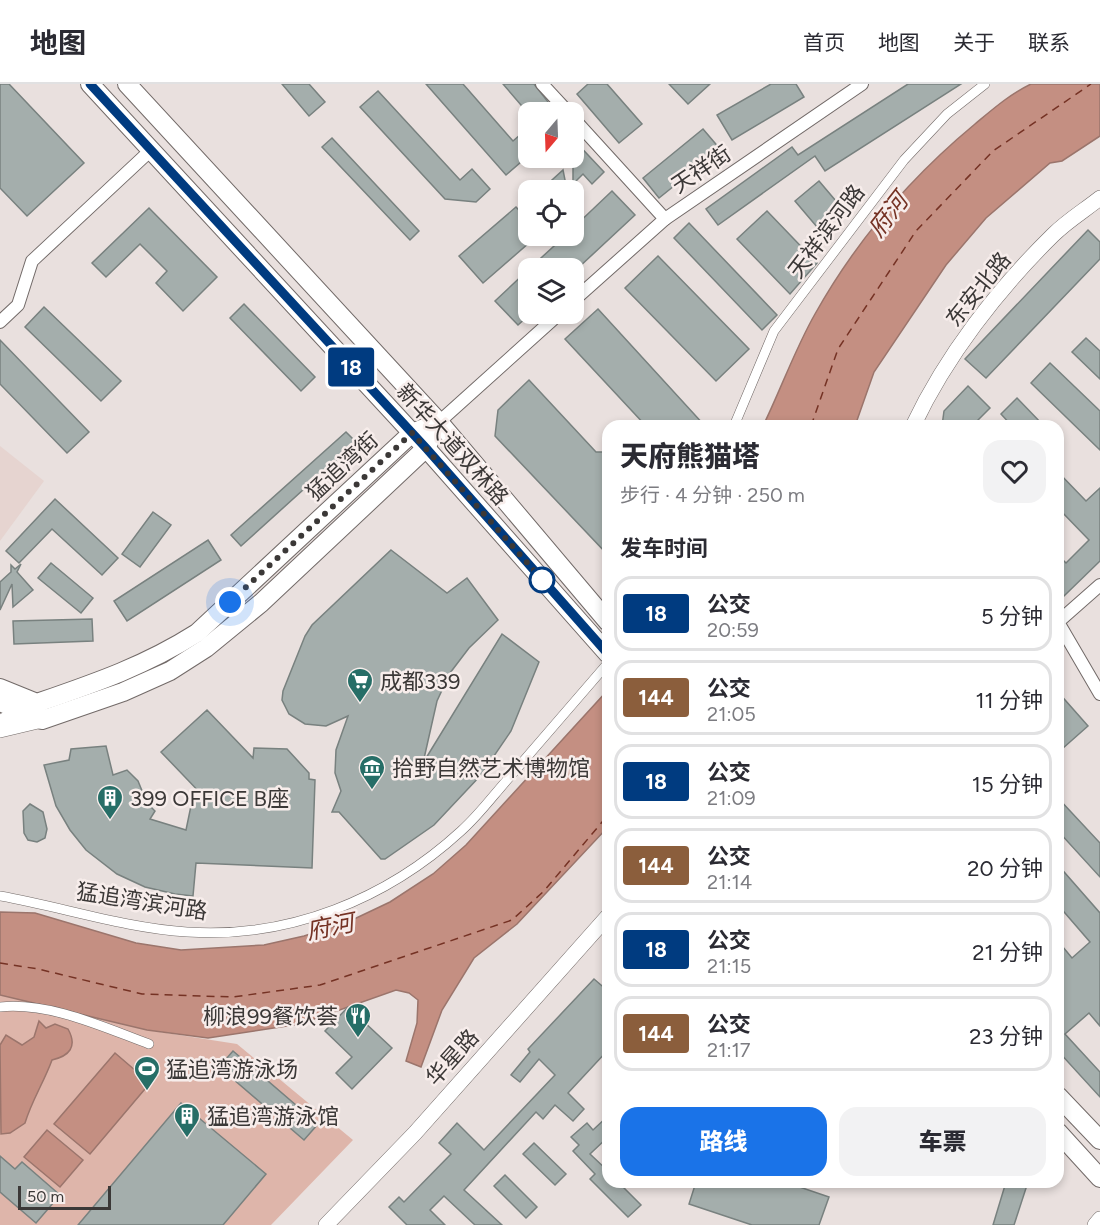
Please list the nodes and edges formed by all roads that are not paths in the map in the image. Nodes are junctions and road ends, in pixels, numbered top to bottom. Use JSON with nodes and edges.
{"nodes":[{"id":1,"x":90,"y":84,"type":"edge"},
{"id":2,"x":127,"y":84,"type":"edge"},
{"id":3,"x":542,"y":84,"type":"edge"},
{"id":4,"x":862,"y":84,"type":"edge"},
{"id":5,"x":985,"y":84,"type":"edge"},
{"id":6,"x":559,"y":102,"type":"edge"},
{"id":7,"x":584,"y":130,"type":"edge"},
{"id":8,"x":151,"y":150,"type":"junction"},
{"id":9,"x":1100,"y":198,"type":"edge"},
{"id":10,"x":665,"y":219,"type":"junction"},
{"id":11,"x":584,"y":291,"type":"edge"},
{"id":12,"x":0,"y":322,"type":"edge"},
{"id":13,"x":547,"y":324,"type":"edge"},
{"id":14,"x":737,"y":420,"type":"edge"},
{"id":15,"x":916,"y":420,"type":"edge"},
{"id":16,"x":439,"y":422,"type":"junction"},
{"id":17,"x":412,"y":433,"type":"junction"},
{"id":18,"x":426,"y":448,"type":"junction"},
{"id":19,"x":1100,"y":585,"type":"edge"},
{"id":20,"x":602,"y":615,"type":"edge"},
{"id":21,"x":1064,"y":617,"type":"edge"},
{"id":22,"x":1064,"y":632,"type":"edge"},
{"id":23,"x":602,"y":647,"type":"edge"},
{"id":24,"x":602,"y":670,"type":"edge"},
{"id":25,"x":0,"y":688,"type":"edge"},
{"id":26,"x":1100,"y":694,"type":"edge"},
{"id":27,"x":0,"y":702,"type":"edge"},
{"id":28,"x":19,"y":710,"type":"junction"},
{"id":29,"x":40,"y":711,"type":"junction"},
{"id":30,"x":0,"y":723,"type":"edge"},
{"id":31,"x":0,"y":730,"type":"edge"},
{"id":32,"x":0,"y":896,"type":"edge"},
{"id":33,"x":602,"y":923,"type":"edge"},
{"id":34,"x":0,"y":1007,"type":"edge"},
{"id":35,"x":149,"y":1044,"type":"dead end"},
{"id":36,"x":1064,"y":1102,"type":"edge"},
{"id":37,"x":1064,"y":1139,"type":"edge"},
{"id":38,"x":1100,"y":1140,"type":"edge"},
{"id":39,"x":1100,"y":1178,"type":"edge"},
{"id":40,"x":1100,"y":1220,"type":"edge"},
{"id":41,"x":326,"y":1225,"type":"edge"},
{"id":42,"x":1095,"y":1225,"type":"edge"}],
"edges":[{"from":1,"to":8,"type":"main road","name":"新华大道双林路"},
{"from":2,"to":16,"type":"main road","name":"新华大道双林路"},
{"from":3,"to":6,"type":"street"},
{"from":4,"to":10,"type":"street","name":"天祥街"},
{"from":5,"to":14,"type":"street","name":"天祥滨河路"},
{"from":7,"to":10,"type":"street"},
{"from":8,"to":12,"type":"street"},
{"from":8,"to":17,"type":"main road","name":"新华大道双林路"},
{"from":9,"to":15,"type":"street","name":"东安北路"},
{"from":10,"to":11,"type":"street","name":"天祥街"},
{"from":13,"to":16,"type":"street"},
{"from":16,"to":17,"type":"main road","name":"猛追湾街"},
{"from":16,"to":18,"type":"main road","name":"猛追湾街"},
{"from":16,"to":20,"type":"main road","name":"新华大道双林路"},
{"from":17,"to":18,"type":"main road","name":"新华大道双林路"},
{"from":17,"to":29,"type":"main road","name":"猛追湾街"},
{"from":18,"to":23,"type":"main road","name":"新华大道双林路"},
{"from":18,"to":29,"type":"main road","name":"猛追湾街"},
{"from":19,"to":21,"type":"street"},
{"from":22,"to":26,"type":"street"},
{"from":24,"to":32,"type":"street","name":"猛追湾滨河路"},
{"from":25,"to":29,"type":"main road"},
{"from":27,"to":28,"type":"main road"},
{"from":28,"to":29,"type":"main road"},
{"from":28,"to":30,"type":"street"},
{"from":29,"to":31,"type":"street","name":"猛追湾街"},
{"from":33,"to":41,"type":"street","name":"华星路"},
{"from":34,"to":35,"type":"street"},
{"from":36,"to":38,"type":"main road"},
{"from":37,"to":39,"type":"main road"},
{"from":40,"to":42,"type":"street"}]}
